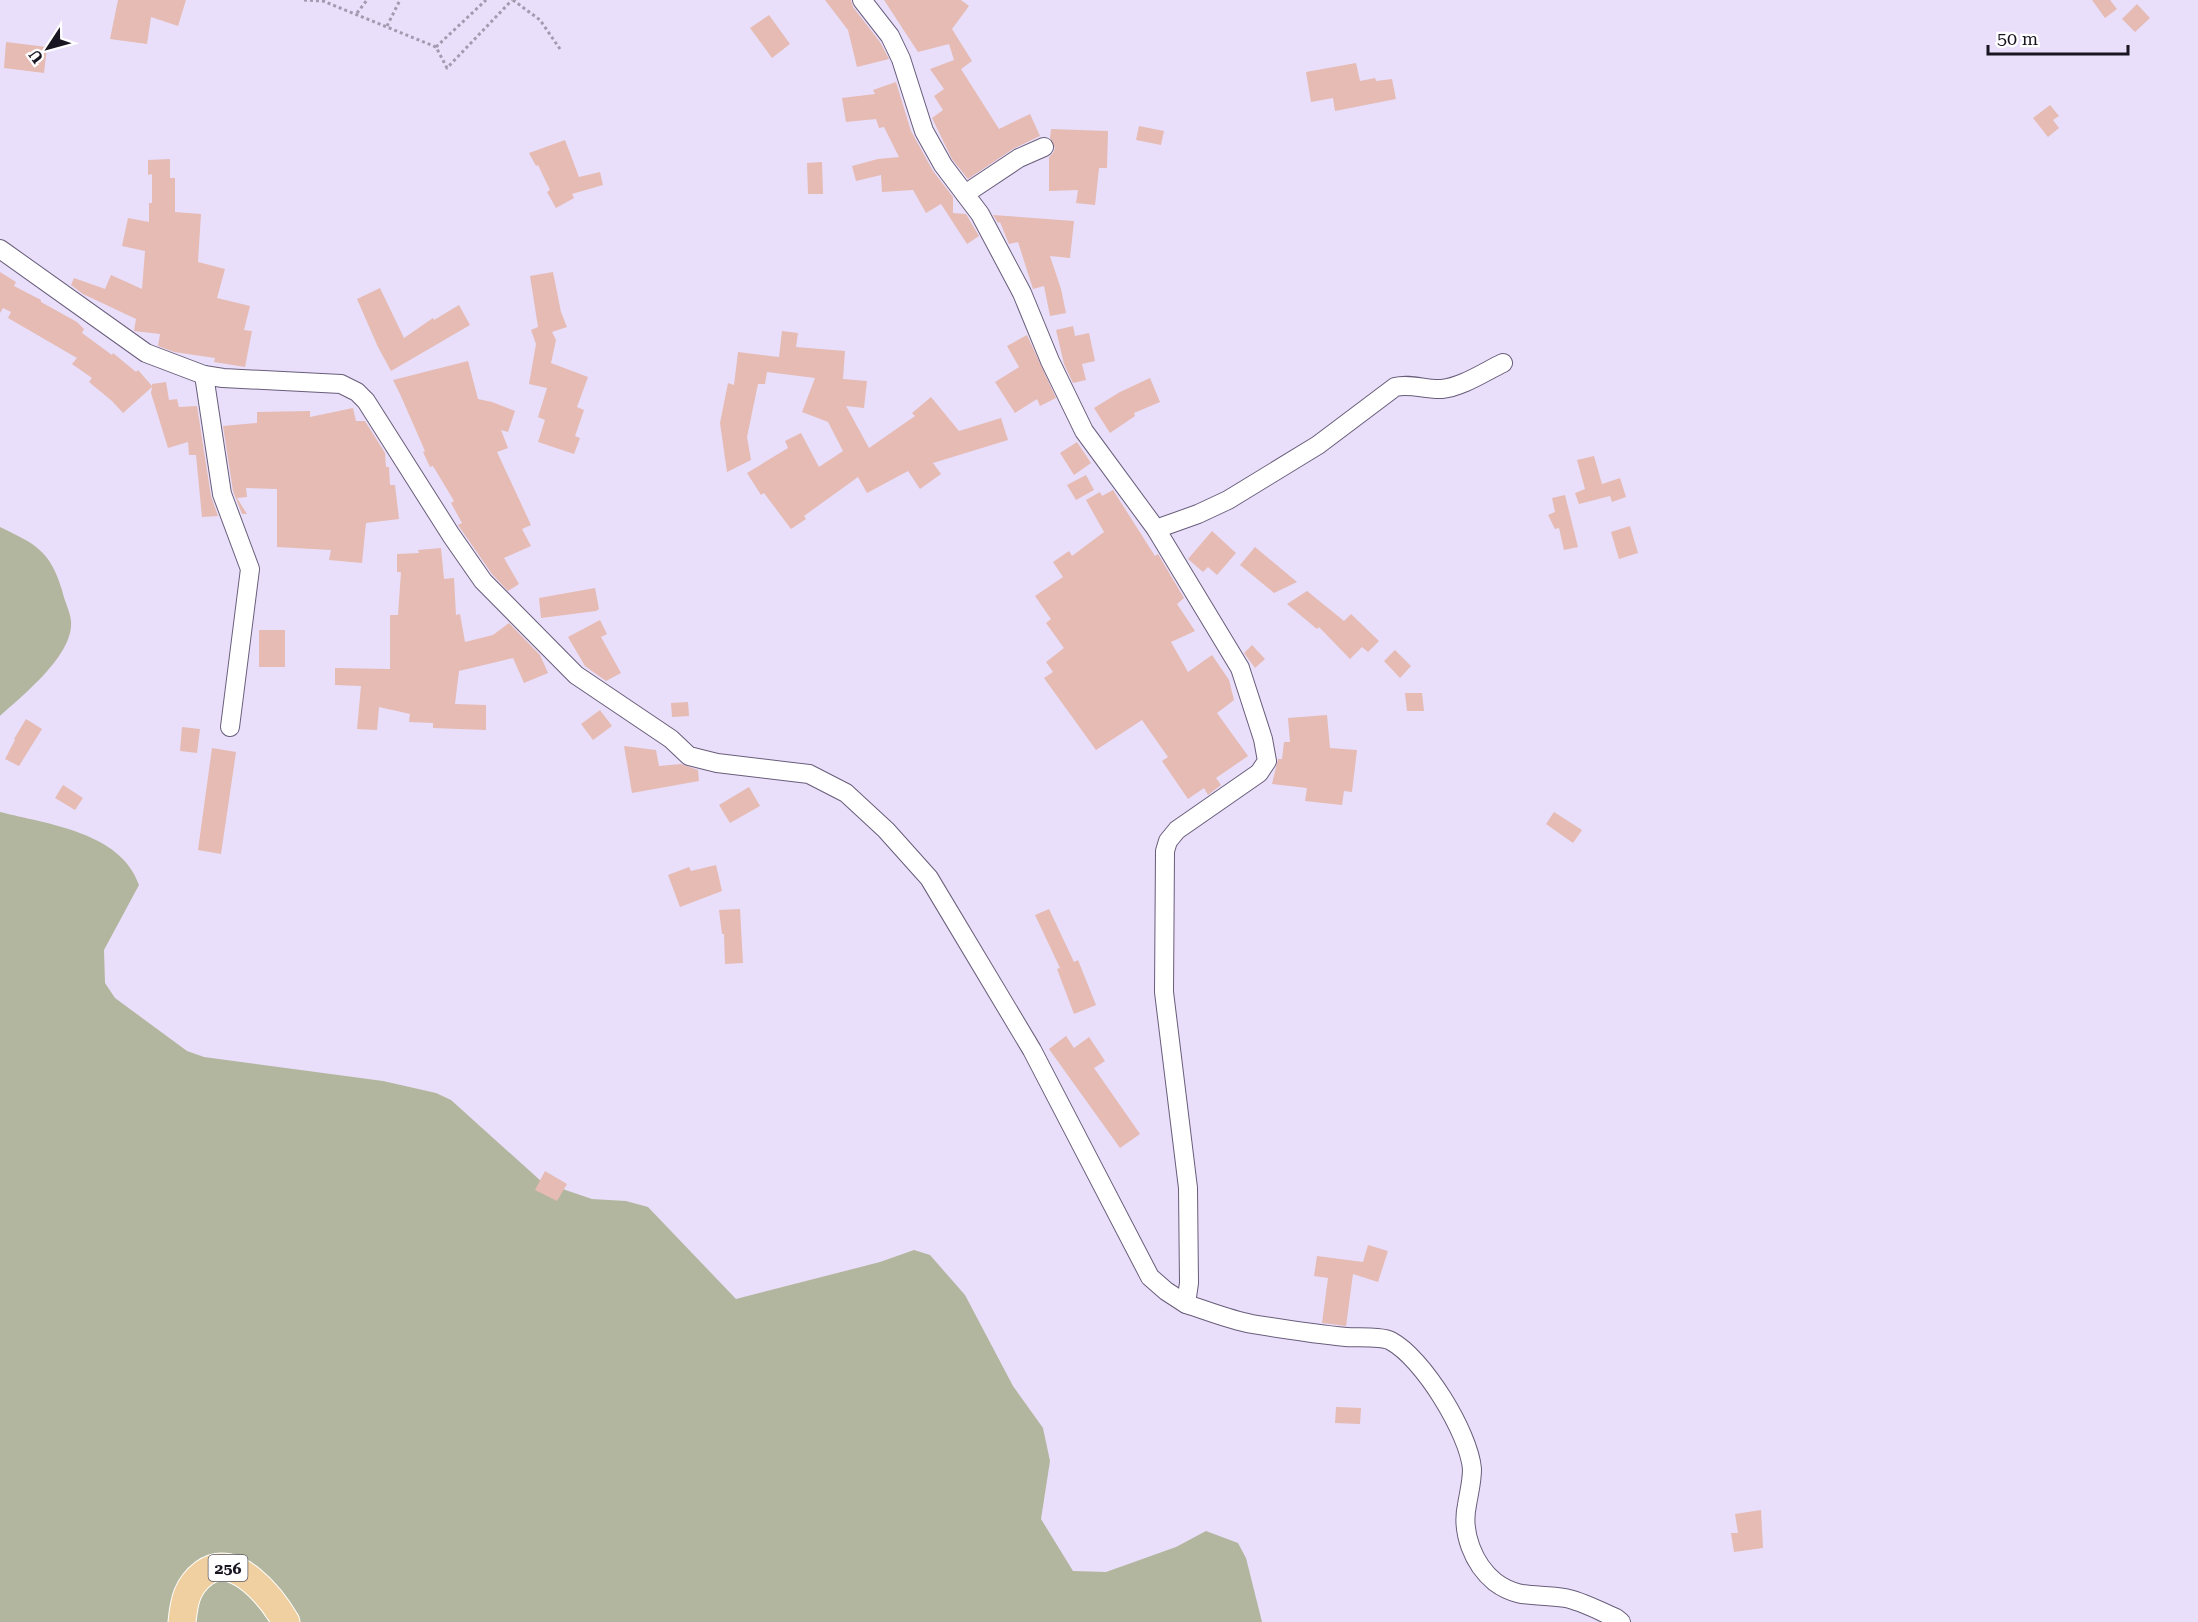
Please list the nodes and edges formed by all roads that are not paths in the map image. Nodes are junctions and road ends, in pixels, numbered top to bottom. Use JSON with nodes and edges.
{"nodes":[{"id":1,"x":862,"y":0,"type":"edge"},
{"id":2,"x":1044,"y":147,"type":"dead end"},
{"id":3,"x":965,"y":194,"type":"junction"},
{"id":4,"x":0,"y":249,"type":"edge"},
{"id":5,"x":1503,"y":363,"type":"dead end"},
{"id":6,"x":204,"y":375,"type":"junction"},
{"id":7,"x":1156,"y":529,"type":"junction"},
{"id":8,"x":230,"y":727,"type":"dead end"},
{"id":9,"x":1186,"y":1304,"type":"junction"},
{"id":10,"x":182,"y":1622,"type":"edge"},
{"id":11,"x":286,"y":1622,"type":"edge"},
{"id":12,"x":1621,"y":1622,"type":"edge"}],
"edges":[{"from":1,"to":3,"type":"street"},
{"from":2,"to":3,"type":"street"},
{"from":3,"to":7,"type":"street"},
{"from":4,"to":6,"type":"street"},
{"from":5,"to":7,"type":"street"},
{"from":6,"to":8,"type":"street"},
{"from":6,"to":9,"type":"street"},
{"from":7,"to":9,"type":"street"},
{"from":9,"to":12,"type":"street"},
{"from":10,"to":11,"type":"main road","number":"256"}]}
